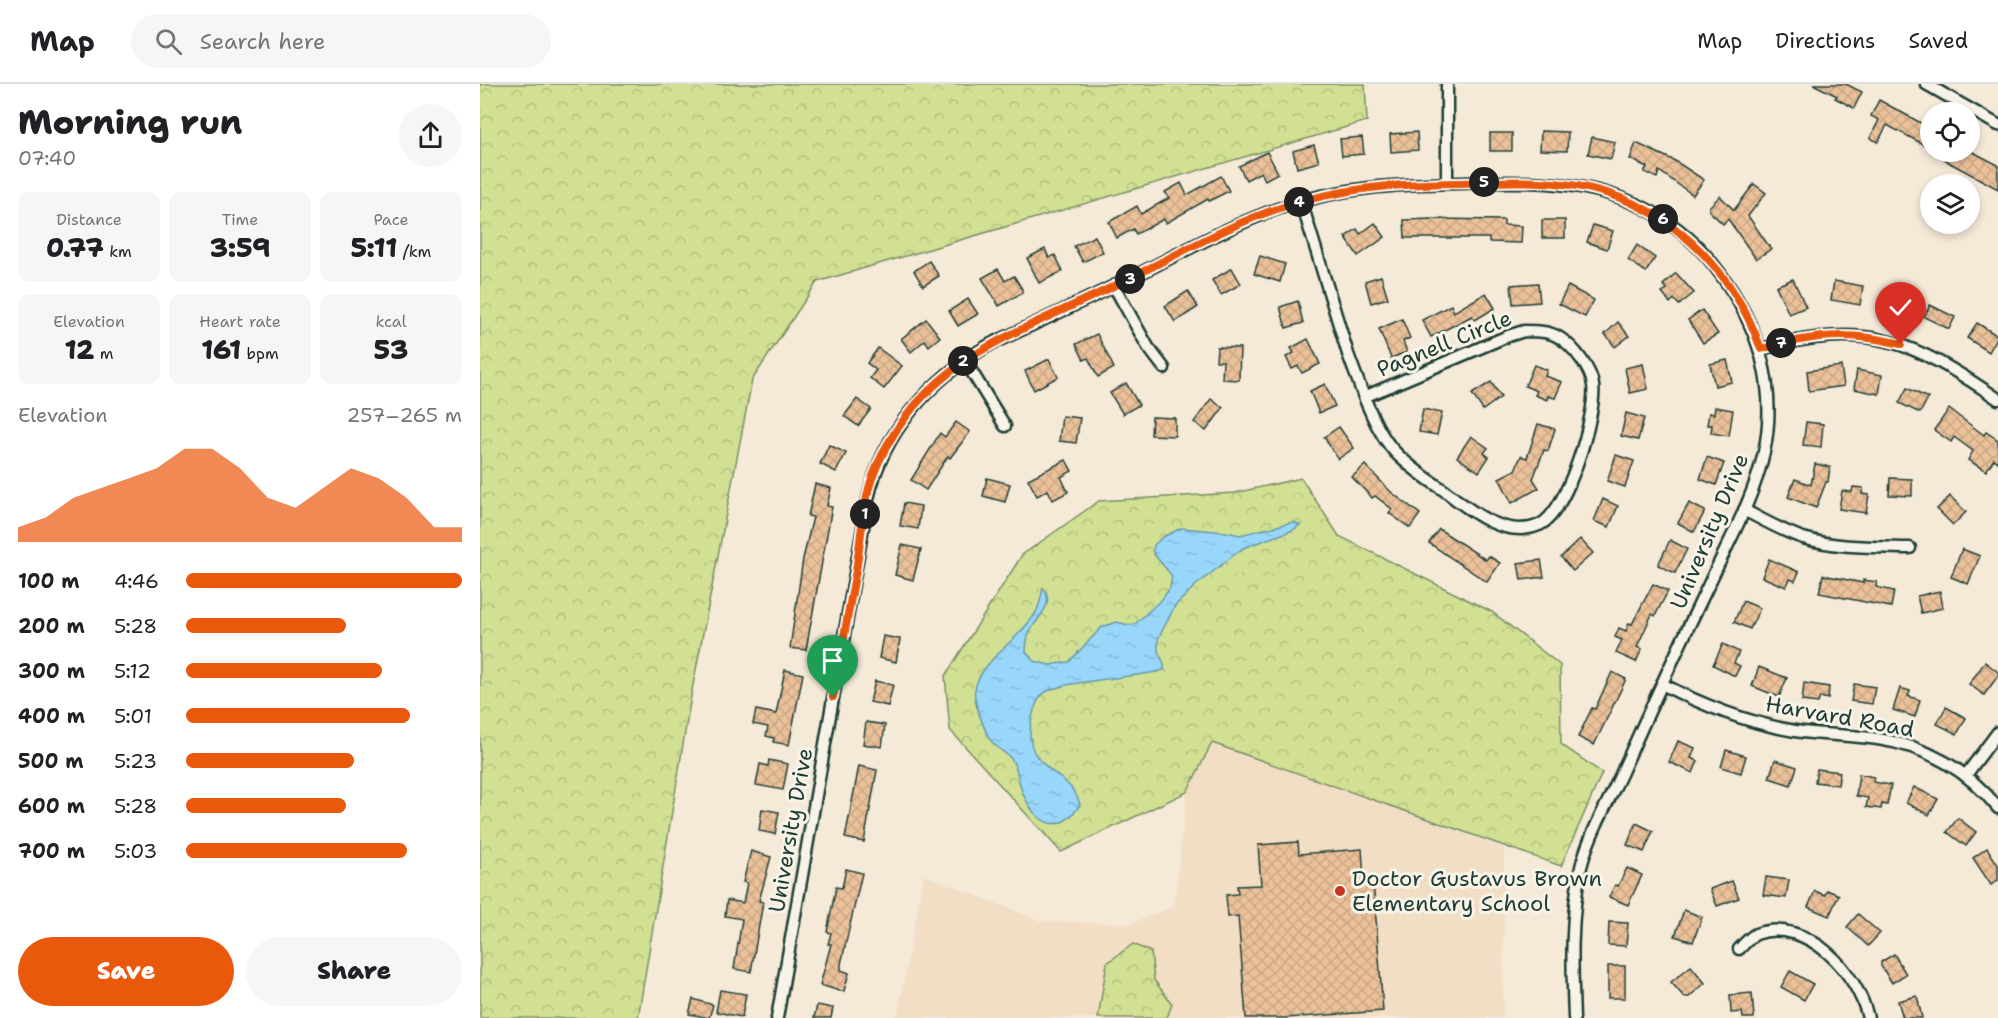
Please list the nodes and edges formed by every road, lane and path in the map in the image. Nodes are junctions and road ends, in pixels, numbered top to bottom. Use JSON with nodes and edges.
{"nodes":[{"id":1,"x":1447,"y":84,"type":"edge"},
{"id":2,"x":1926,"y":84,"type":"edge"},
{"id":3,"x":1998,"y":125,"type":"edge"},
{"id":4,"x":1447,"y":183,"type":"junction"},
{"id":5,"x":1301,"y":201,"type":"junction"},
{"id":6,"x":1114,"y":286,"type":"junction"},
{"id":7,"x":1761,"y":349,"type":"junction"},
{"id":8,"x":964,"y":360,"type":"junction"},
{"id":9,"x":1164,"y":368,"type":"dead end"},
{"id":10,"x":1364,"y":397,"type":"junction"},
{"id":11,"x":1998,"y":399,"type":"edge"},
{"id":12,"x":1005,"y":426,"type":"dead end"},
{"id":13,"x":1744,"y":510,"type":"junction"},
{"id":14,"x":1910,"y":548,"type":"dead end"},
{"id":15,"x":1662,"y":684,"type":"junction"},
{"id":16,"x":1998,"y":732,"type":"edge"},
{"id":17,"x":1966,"y":775,"type":"junction"},
{"id":18,"x":1998,"y":808,"type":"edge"},
{"id":19,"x":1739,"y":949,"type":"dead end"},
{"id":20,"x":777,"y":1018,"type":"edge"},
{"id":21,"x":1574,"y":1018,"type":"edge"},
{"id":22,"x":1868,"y":1018,"type":"edge"}],
"edges":[{"from":1,"to":4,"type":"street"},
{"from":2,"to":3,"type":"street"},
{"from":4,"to":5,"type":"street","name":"University Drive"},
{"from":4,"to":7,"type":"street","name":"University Drive"},
{"from":5,"to":6,"type":"street","name":"University Drive"},
{"from":5,"to":10,"type":"street","name":"Pagnell Circle"},
{"from":6,"to":8,"type":"street","name":"University Drive"},
{"from":6,"to":9,"type":"street"},
{"from":7,"to":11,"type":"street"},
{"from":7,"to":13,"type":"street","name":"University Drive"},
{"from":8,"to":12,"type":"street"},
{"from":8,"to":20,"type":"street","name":"University Drive"},
{"from":10,"to":10,"type":"street","name":"Pagnell Circle"},
{"from":13,"to":14,"type":"street"},
{"from":13,"to":15,"type":"street","name":"University Drive"},
{"from":15,"to":17,"type":"street","name":"Harvard Road"},
{"from":15,"to":21,"type":"street","name":"University Drive"},
{"from":16,"to":17,"type":"street"},
{"from":17,"to":18,"type":"street","name":"Harvard Road"},
{"from":19,"to":22,"type":"street"}]}
